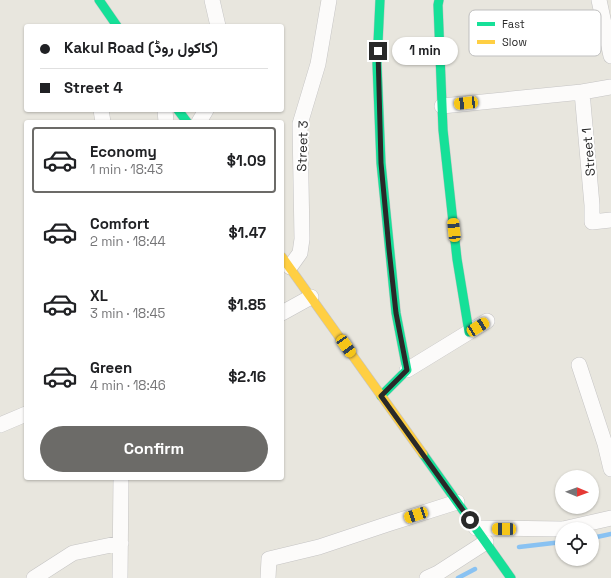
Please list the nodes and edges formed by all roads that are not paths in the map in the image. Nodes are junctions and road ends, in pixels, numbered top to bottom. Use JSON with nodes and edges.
{"nodes":[{"id":1,"x":99,"y":0,"type":"edge"},
{"id":2,"x":212,"y":0,"type":"edge"},
{"id":3,"x":329,"y":0,"type":"edge"},
{"id":4,"x":380,"y":0,"type":"edge"},
{"id":5,"x":439,"y":0,"type":"edge"},
{"id":6,"x":599,"y":0,"type":"edge"},
{"id":7,"x":110,"y":23,"type":"edge"},
{"id":8,"x":218,"y":24,"type":"edge"},
{"id":9,"x":611,"y":56,"type":"edge"},
{"id":10,"x":611,"y":87,"type":"edge"},
{"id":11,"x":582,"y":92,"type":"junction"},
{"id":12,"x":442,"y":106,"type":"junction"},
{"id":13,"x":611,"y":220,"type":"edge"},
{"id":14,"x":286,"y":262,"type":"edge"},
{"id":15,"x":311,"y":297,"type":"junction"},
{"id":16,"x":284,"y":312,"type":"edge"},
{"id":17,"x":487,"y":321,"type":"dead end"},
{"id":18,"x":469,"y":332,"type":"junction"},
{"id":19,"x":578,"y":365,"type":"dead end"},
{"id":20,"x":407,"y":370,"type":"junction"},
{"id":21,"x":381,"y":396,"type":"junction"},
{"id":22,"x":24,"y":415,"type":"edge"},
{"id":23,"x":0,"y":425,"type":"edge"},
{"id":24,"x":611,"y":469,"type":"edge"},
{"id":25,"x":121,"y":480,"type":"edge"},
{"id":26,"x":457,"y":502,"type":"junction"},
{"id":27,"x":611,"y":518,"type":"edge"},
{"id":28,"x":593,"y":522,"type":"edge"},
{"id":29,"x":476,"y":528,"type":"junction"},
{"id":30,"x":555,"y":529,"type":"edge"},
{"id":31,"x":486,"y":542,"type":"junction"},
{"id":32,"x":121,"y":543,"type":"junction"},
{"id":33,"x":34,"y":578,"type":"edge"},
{"id":34,"x":120,"y":578,"type":"edge"},
{"id":35,"x":268,"y":578,"type":"edge"},
{"id":36,"x":427,"y":578,"type":"edge"},
{"id":37,"x":512,"y":578,"type":"edge"}],
"edges":[{"from":1,"to":7,"type":"street"},
{"from":2,"to":8,"type":"street"},
{"from":3,"to":14,"type":"street","name":"Street 3"},
{"from":4,"to":20,"type":"street"},
{"from":5,"to":12,"type":"street"},
{"from":6,"to":9,"type":"street"},
{"from":10,"to":11,"type":"street"},
{"from":11,"to":12,"type":"street"},
{"from":11,"to":13,"type":"street","name":"Street 1"},
{"from":12,"to":18,"type":"street"},
{"from":14,"to":15,"type":"street"},
{"from":15,"to":16,"type":"street"},
{"from":15,"to":21,"type":"street"},
{"from":17,"to":18,"type":"street"},
{"from":18,"to":20,"type":"street"},
{"from":19,"to":24,"type":"street"},
{"from":20,"to":21,"type":"street"},
{"from":21,"to":26,"type":"street"},
{"from":22,"to":23,"type":"street"},
{"from":25,"to":32,"type":"street"},
{"from":26,"to":29,"type":"street"},
{"from":26,"to":35,"type":"street"},
{"from":27,"to":28,"type":"street"},
{"from":29,"to":30,"type":"street"},
{"from":29,"to":31,"type":"street"},
{"from":31,"to":36,"type":"street"},
{"from":31,"to":37,"type":"street"},
{"from":32,"to":33,"type":"street"},
{"from":32,"to":34,"type":"street"}]}
